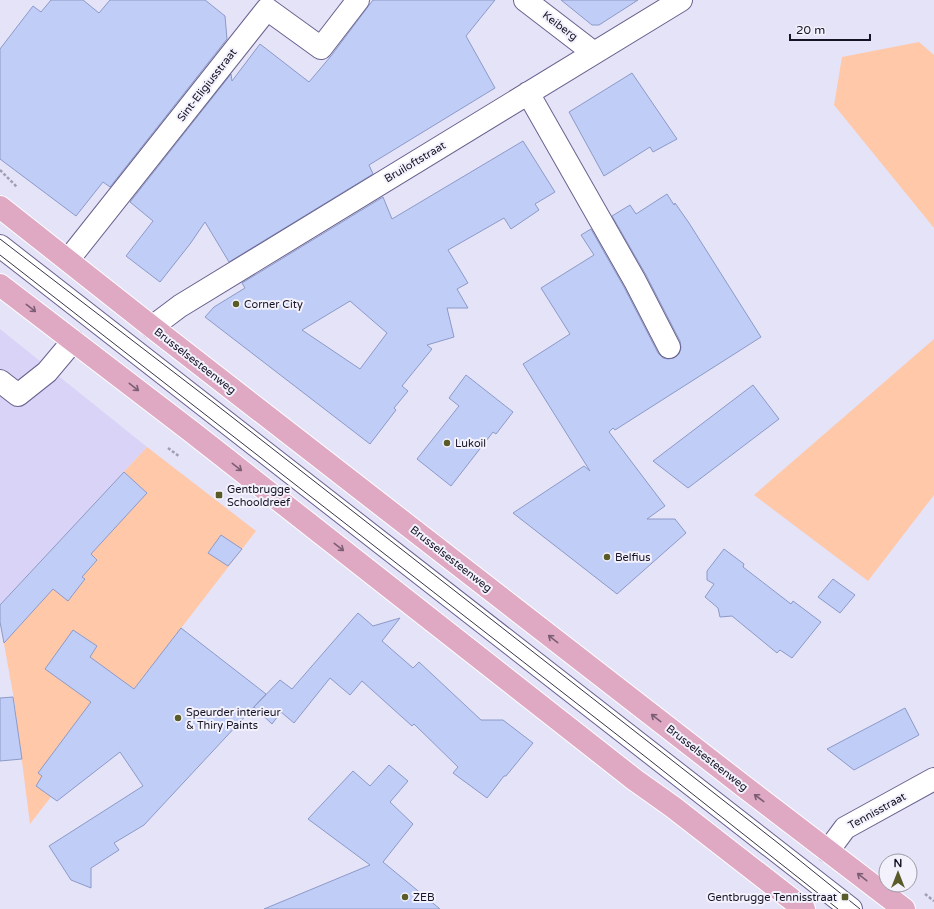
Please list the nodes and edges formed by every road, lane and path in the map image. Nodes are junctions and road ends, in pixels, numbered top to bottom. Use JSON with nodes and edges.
{"nodes":[{"id":1,"x":358,"y":0,"type":"edge"},
{"id":2,"x":525,"y":0,"type":"edge"},
{"id":3,"x":681,"y":0,"type":"edge"},
{"id":4,"x":260,"y":5,"type":"edge"},
{"id":5,"x":594,"y":53,"type":"junction"},
{"id":6,"x":528,"y":93,"type":"junction"},
{"id":7,"x":0,"y":207,"type":"edge"},
{"id":8,"x":0,"y":246,"type":"edge"},
{"id":9,"x":68,"y":260,"type":"junction"},
{"id":10,"x":0,"y":285,"type":"edge"},
{"id":11,"x":152,"y":327,"type":"junction"},
{"id":12,"x":73,"y":341,"type":"junction"},
{"id":13,"x":669,"y":347,"type":"dead end"},
{"id":14,"x":0,"y":381,"type":"edge"},
{"id":15,"x":934,"y":779,"type":"edge"},
{"id":16,"x":828,"y":850,"type":"junction"},
{"id":17,"x":804,"y":909,"type":"edge"},
{"id":18,"x":851,"y":909,"type":"edge"},
{"id":19,"x":904,"y":909,"type":"edge"}],
"edges":[{"from":1,"to":4,"type":"street","name":"Sint-Eligiusstraat"},
{"from":2,"to":5,"type":"street","name":"Keiberg"},
{"from":3,"to":5,"type":"street","name":"Bruiloftstraat"},
{"from":4,"to":9,"type":"street","name":"Sint-Eligiusstraat"},
{"from":5,"to":6,"type":"street","name":"Bruiloftstraat"},
{"from":6,"to":11,"type":"street","name":"Bruiloftstraat"},
{"from":6,"to":13,"type":"street"},
{"from":7,"to":9,"type":"main road","name":"Brusselsesteenweg"},
{"from":8,"to":18,"type":"street"},
{"from":9,"to":11,"type":"main road","name":"Brusselsesteenweg"},
{"from":10,"to":12,"type":"main road","one_way":true},
{"from":16,"to":11,"type":"main road","name":"Brusselsesteenweg","one_way":true},
{"from":12,"to":14,"type":"street"},
{"from":12,"to":17,"type":"main road","one_way":true},
{"from":15,"to":16,"type":"street","name":"Tennisstraat"},
{"from":19,"to":16,"type":"main road","name":"Brusselsesteenweg","one_way":true}]}
